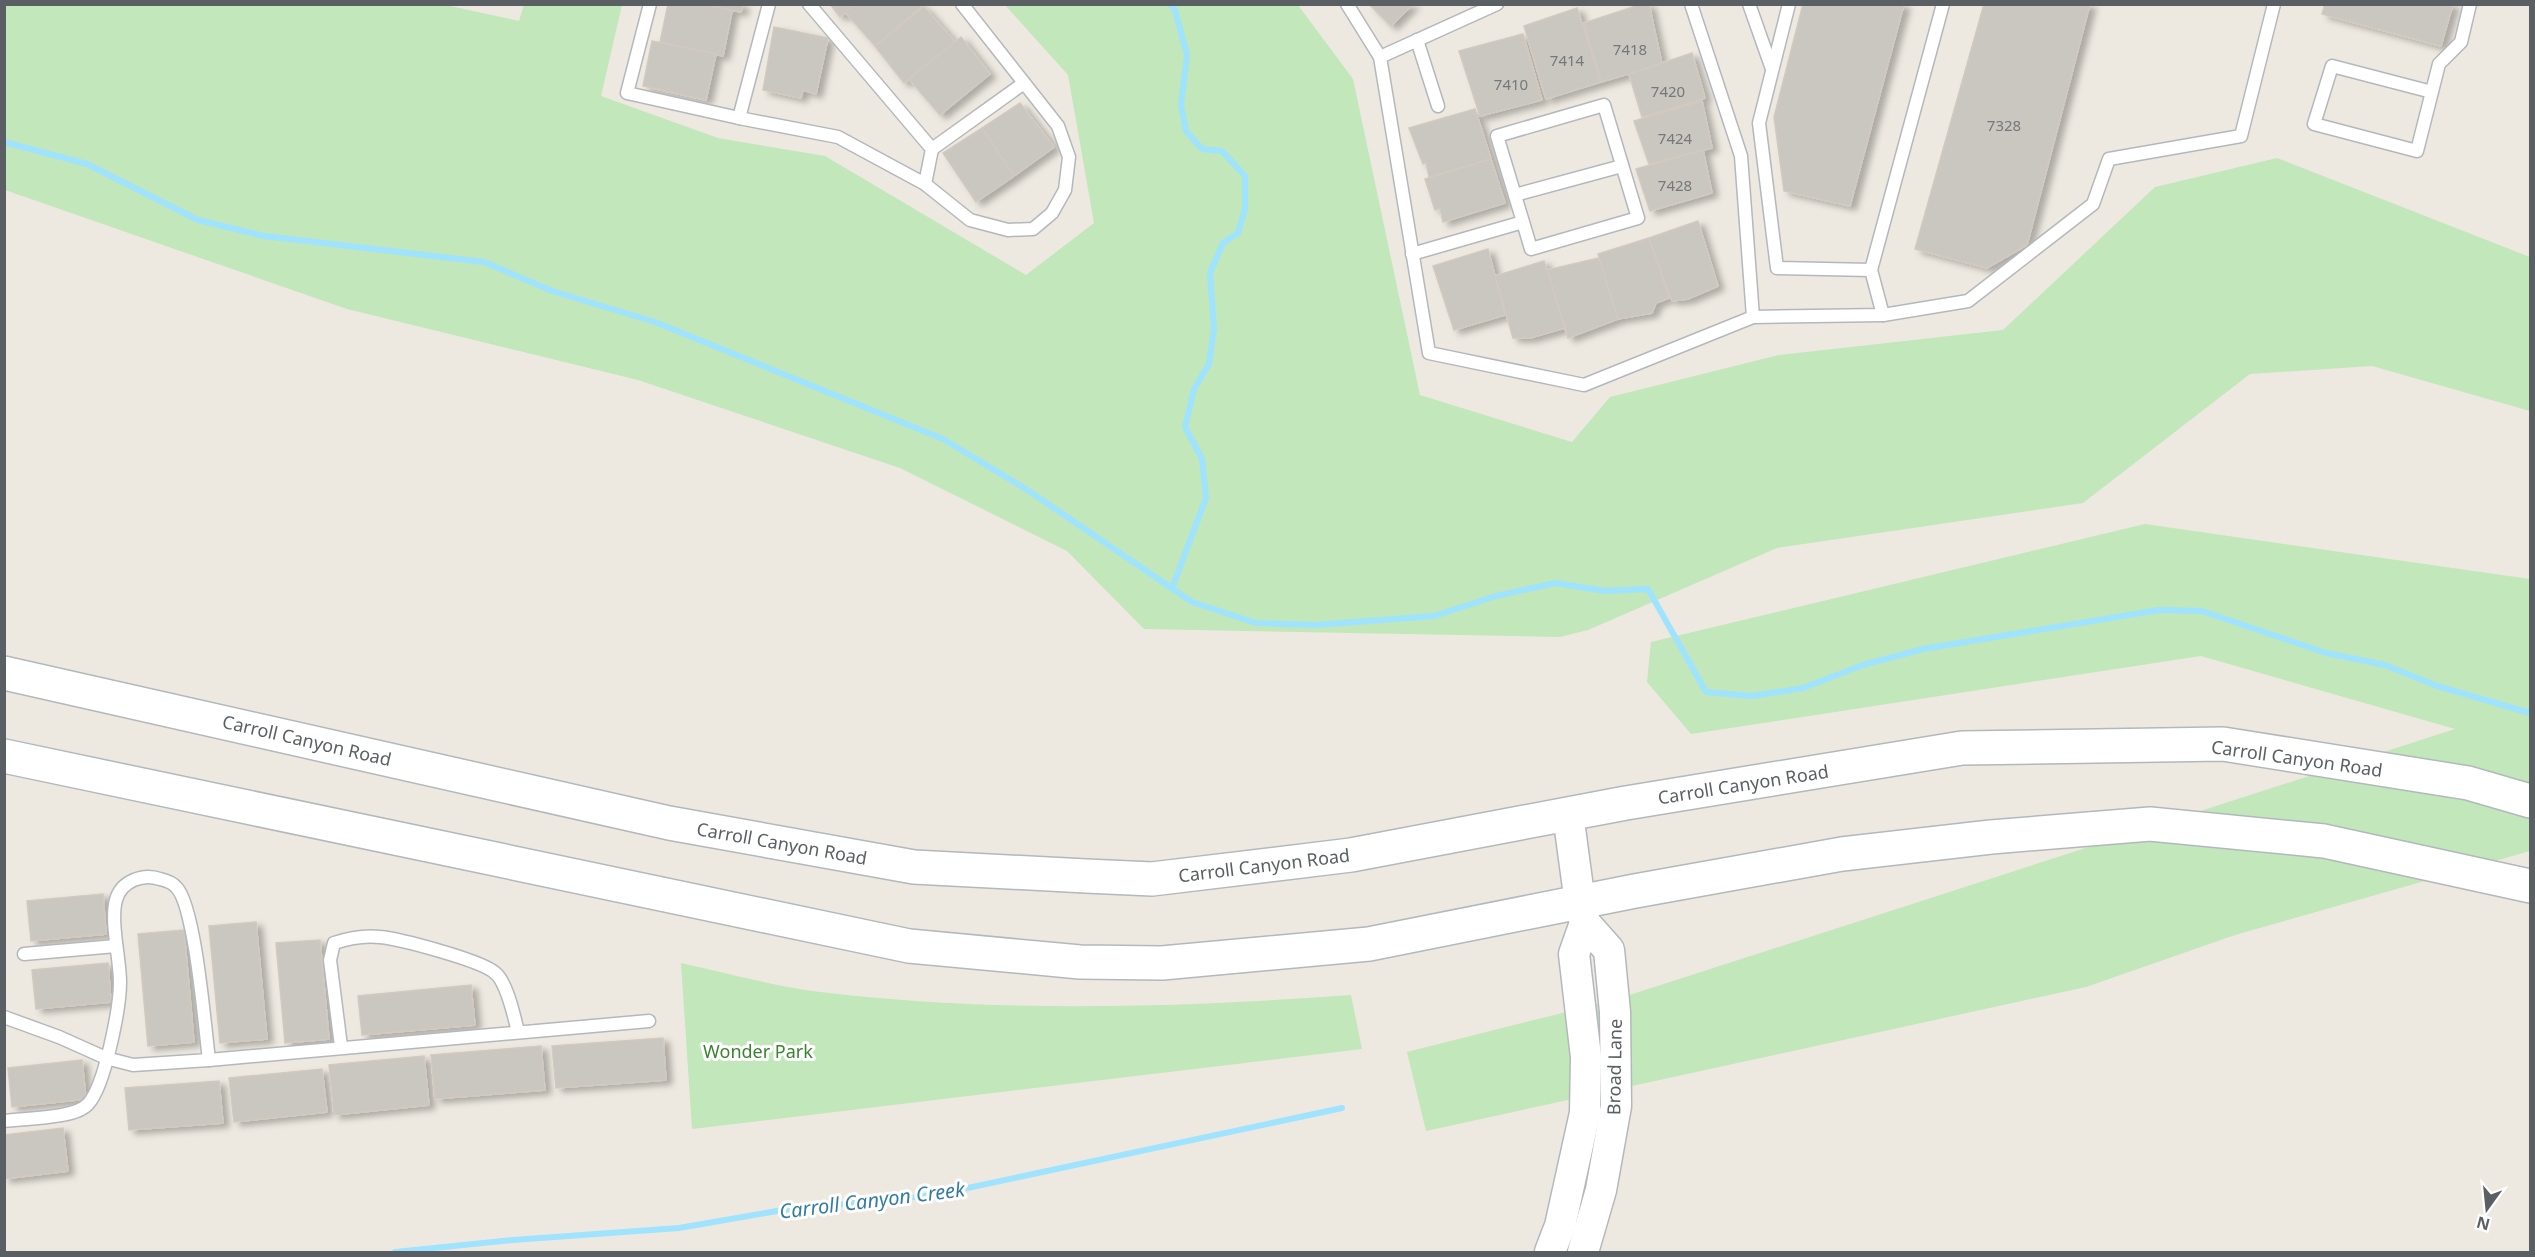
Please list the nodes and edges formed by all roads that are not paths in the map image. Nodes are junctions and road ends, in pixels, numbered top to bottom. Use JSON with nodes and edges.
{"nodes":[{"id":1,"x":650,"y":4,"type":"edge"},
{"id":2,"x":769,"y":4,"type":"edge"},
{"id":3,"x":809,"y":4,"type":"edge"},
{"id":4,"x":962,"y":4,"type":"edge"},
{"id":5,"x":1347,"y":4,"type":"edge"},
{"id":6,"x":1497,"y":4,"type":"edge"},
{"id":7,"x":1691,"y":4,"type":"edge"},
{"id":8,"x":1749,"y":4,"type":"edge"},
{"id":9,"x":1789,"y":4,"type":"edge"},
{"id":10,"x":1943,"y":4,"type":"edge"},
{"id":11,"x":2274,"y":4,"type":"edge"},
{"id":12,"x":2470,"y":4,"type":"edge"},
{"id":13,"x":1417,"y":40,"type":"junction"},
{"id":14,"x":1380,"y":57,"type":"junction"},
{"id":15,"x":1772,"y":70,"type":"junction"},
{"id":16,"x":1024,"y":83,"type":"junction"},
{"id":17,"x":2432,"y":92,"type":"junction"},
{"id":18,"x":1438,"y":106,"type":"dead end"},
{"id":19,"x":739,"y":118,"type":"junction"},
{"id":20,"x":932,"y":149,"type":"junction"},
{"id":21,"x":1622,"y":166,"type":"junction"},
{"id":22,"x":925,"y":184,"type":"junction"},
{"id":23,"x":1515,"y":195,"type":"junction"},
{"id":24,"x":1523,"y":222,"type":"junction"},
{"id":25,"x":1412,"y":254,"type":"junction"},
{"id":26,"x":1871,"y":270,"type":"junction"},
{"id":27,"x":1883,"y":315,"type":"junction"},
{"id":28,"x":1753,"y":317,"type":"junction"},
{"id":29,"x":6,"y":679,"type":"edge"},
{"id":30,"x":4,"y":756,"type":"edge"},
{"id":31,"x":2530,"y":801,"type":"edge"},
{"id":32,"x":1568,"y":814,"type":"junction"},
{"id":33,"x":2529,"y":886,"type":"edge"},
{"id":34,"x":1583,"y":913,"type":"junction"},
{"id":35,"x":116,"y":946,"type":"junction"},
{"id":36,"x":24,"y":954,"type":"dead end"},
{"id":37,"x":4,"y":1017,"type":"edge"},
{"id":38,"x":649,"y":1021,"type":"dead end"},
{"id":39,"x":518,"y":1032,"type":"junction"},
{"id":40,"x":341,"y":1046,"type":"junction"},
{"id":41,"x":106,"y":1058,"type":"junction"},
{"id":42,"x":209,"y":1060,"type":"junction"},
{"id":43,"x":4,"y":1121,"type":"edge"},
{"id":44,"x":1550,"y":1252,"type":"edge"},
{"id":45,"x":1582,"y":1252,"type":"edge"}],
"edges":[{"from":1,"to":19,"type":"lane"},
{"from":2,"to":19,"type":"lane"},
{"from":3,"to":20,"type":"lane"},
{"from":4,"to":16,"type":"lane"},
{"from":5,"to":14,"type":"lane"},
{"from":6,"to":13,"type":"lane"},
{"from":7,"to":28,"type":"lane"},
{"from":8,"to":15,"type":"lane"},
{"from":9,"to":15,"type":"lane"},
{"from":10,"to":26,"type":"lane"},
{"from":11,"to":27,"type":"lane"},
{"from":12,"to":17,"type":"lane"},
{"from":13,"to":14,"type":"lane"},
{"from":13,"to":18,"type":"lane"},
{"from":14,"to":25,"type":"lane"},
{"from":15,"to":26,"type":"lane"},
{"from":16,"to":20,"type":"lane"},
{"from":16,"to":22,"type":"lane"},
{"from":17,"to":17,"type":"lane"},
{"from":19,"to":22,"type":"lane"},
{"from":20,"to":22,"type":"lane"},
{"from":21,"to":23,"type":"lane"},
{"from":21,"to":23,"type":"lane"},
{"from":21,"to":24,"type":"lane"},
{"from":23,"to":24,"type":"lane"},
{"from":24,"to":25,"type":"lane"},
{"from":25,"to":28,"type":"lane"},
{"from":26,"to":27,"type":"lane"},
{"from":27,"to":28,"type":"lane"},
{"from":29,"to":32,"type":"main road","name":"Carroll Canyon Road"},
{"from":30,"to":34,"type":"main road"},
{"from":31,"to":32,"type":"main road","name":"Carroll Canyon Road"},
{"from":32,"to":34,"type":"street","name":"Broad Lane"},
{"from":33,"to":34,"type":"main road"},
{"from":34,"to":44,"type":"street","name":"Broad Lane"},
{"from":34,"to":45,"type":"street","name":"Broad Lane"},
{"from":35,"to":36,"type":"lane"},
{"from":35,"to":41,"type":"lane"},
{"from":35,"to":42,"type":"lane"},
{"from":37,"to":41,"type":"lane"},
{"from":38,"to":39,"type":"lane"},
{"from":39,"to":40,"type":"lane"},
{"from":39,"to":40,"type":"lane"},
{"from":40,"to":42,"type":"lane"},
{"from":41,"to":42,"type":"lane"},
{"from":41,"to":43,"type":"lane"}]}
